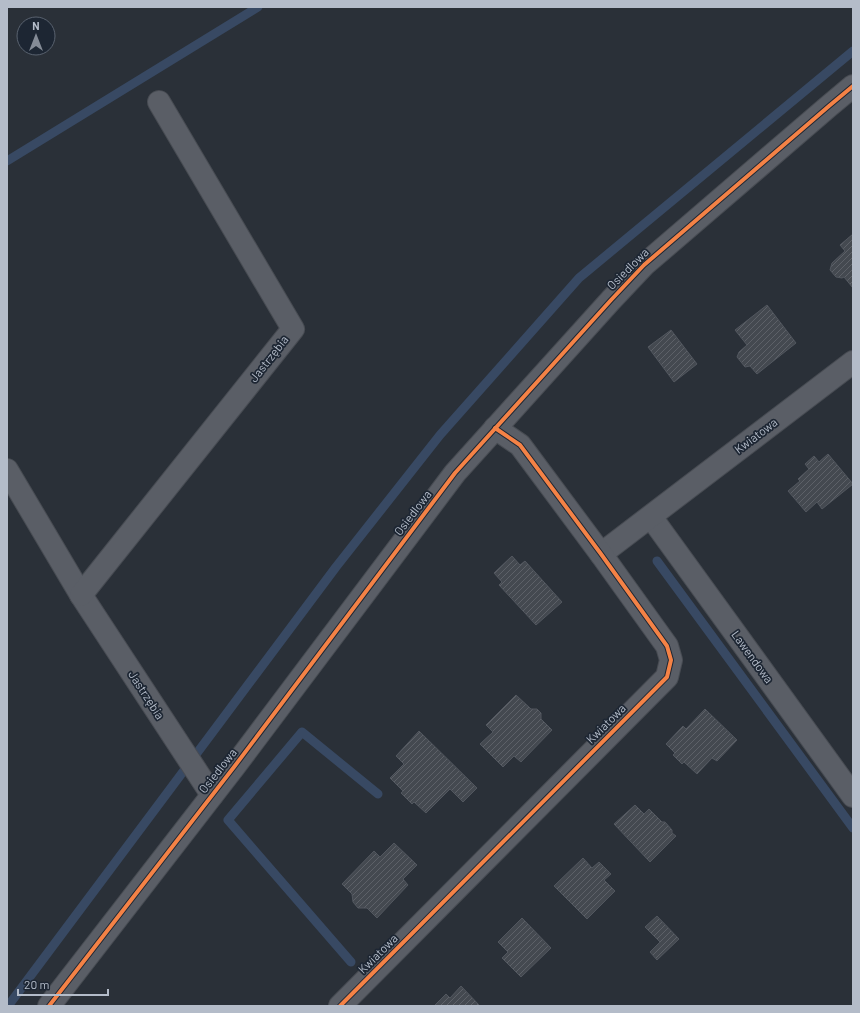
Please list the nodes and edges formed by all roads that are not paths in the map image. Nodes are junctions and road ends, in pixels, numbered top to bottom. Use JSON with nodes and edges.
{"nodes":[{"id":1,"x":853,"y":86,"type":"edge"},
{"id":2,"x":159,"y":102,"type":"dead end"},
{"id":3,"x":853,"y":362,"type":"edge"},
{"id":4,"x":496,"y":428,"type":"junction"},
{"id":5,"x":7,"y":470,"type":"edge"},
{"id":6,"x":651,"y":517,"type":"junction"},
{"id":7,"x":601,"y":554,"type":"junction"},
{"id":8,"x":81,"y":595,"type":"junction"},
{"id":9,"x":212,"y":795,"type":"junction"},
{"id":10,"x":853,"y":796,"type":"edge"},
{"id":11,"x":49,"y":1006,"type":"edge"},
{"id":12,"x":340,"y":1006,"type":"edge"}],
"edges":[{"from":1,"to":4,"type":"street","name":"Osiedlowa"},
{"from":2,"to":8,"type":"street","name":"Jastrzębia"},
{"from":3,"to":6,"type":"street","name":"Kwiatowa"},
{"from":4,"to":7,"type":"street","name":"Kwiatowa"},
{"from":4,"to":9,"type":"street","name":"Osiedlowa"},
{"from":5,"to":8,"type":"street","name":"Jastrzębia"},
{"from":6,"to":7,"type":"street","name":"Kwiatowa"},
{"from":6,"to":10,"type":"street","name":"Lawendowa"},
{"from":7,"to":12,"type":"street","name":"Kwiatowa"},
{"from":8,"to":9,"type":"street","name":"Jastrzębia"},
{"from":9,"to":11,"type":"street","name":"Osiedlowa"}]}
